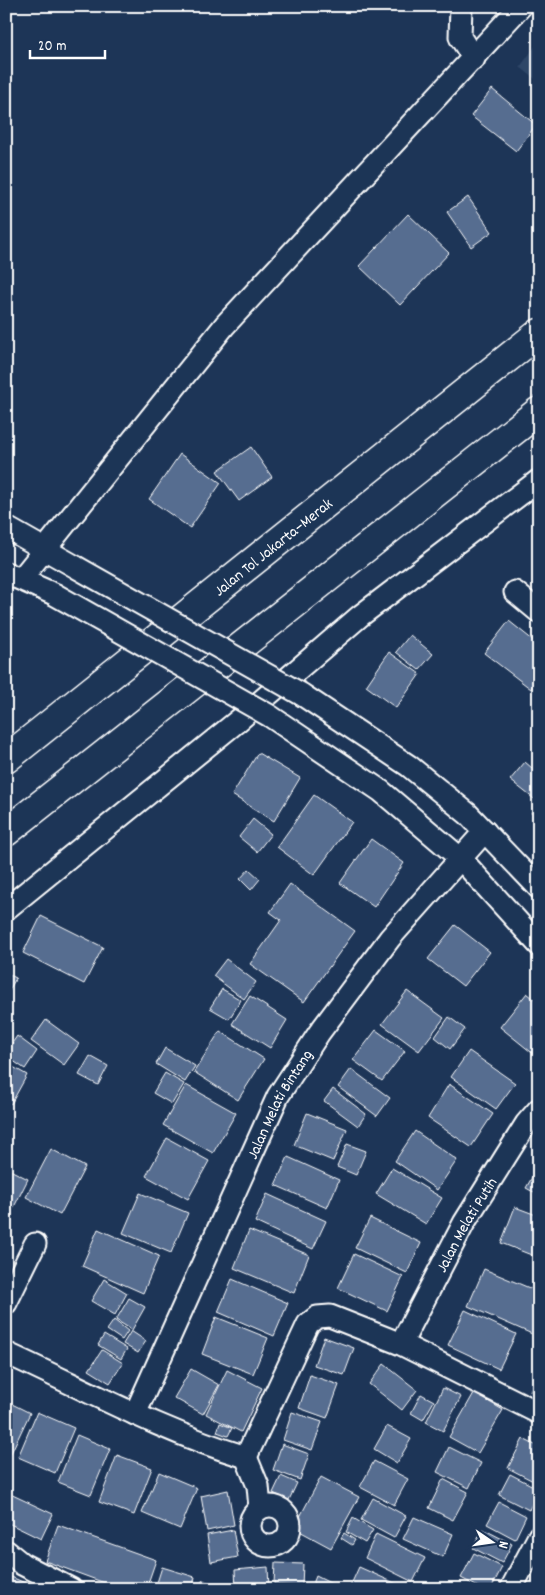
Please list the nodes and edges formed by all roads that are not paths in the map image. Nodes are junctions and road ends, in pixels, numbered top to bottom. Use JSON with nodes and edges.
{"nodes":[{"id":1,"x":461,"y":6,"type":"edge"},
{"id":2,"x":521,"y":6,"type":"edge"},
{"id":3,"x":474,"y":59,"type":"junction"},
{"id":4,"x":539,"y":333,"type":"edge"},
{"id":5,"x":539,"y":411,"type":"edge"},
{"id":6,"x":539,"y":480,"type":"edge"},
{"id":7,"x":7,"y":528,"type":"edge"},
{"id":8,"x":45,"y":549,"type":"junction"},
{"id":9,"x":14,"y":576,"type":"edge"},
{"id":10,"x":515,"y":592,"type":"dead end"},
{"id":11,"x":539,"y":612,"type":"edge"},
{"id":12,"x":6,"y":760,"type":"edge"},
{"id":13,"x":485,"y":831,"type":"junction"},
{"id":14,"x":6,"y":832,"type":"edge"},
{"id":15,"x":461,"y":859,"type":"junction"},
{"id":16,"x":538,"y":884,"type":"edge"},
{"id":17,"x":6,"y":909,"type":"edge"},
{"id":18,"x":539,"y":944,"type":"edge"},
{"id":19,"x":539,"y":1109,"type":"edge"},
{"id":20,"x":35,"y":1244,"type":"dead end"},
{"id":21,"x":6,"y":1302,"type":"edge"},
{"id":22,"x":401,"y":1344,"type":"junction"},
{"id":23,"x":6,"y":1353,"type":"edge"},
{"id":24,"x":539,"y":1413,"type":"edge"},
{"id":25,"x":135,"y":1414,"type":"junction"},
{"id":26,"x":246,"y":1457,"type":"junction"},
{"id":27,"x":260,"y":1508,"type":"dead end"},
{"id":28,"x":539,"y":1536,"type":"edge"},
{"id":29,"x":6,"y":1552,"type":"edge"},
{"id":30,"x":71,"y":1589,"type":"edge"},
{"id":31,"x":511,"y":1589,"type":"edge"}],
"edges":[{"from":1,"to":3,"type":"street"},
{"from":2,"to":3,"type":"street"},
{"from":3,"to":8,"type":"street"},
{"from":4,"to":12,"type":"highway","name":"Jalan Tol Jakarta–Merak"},
{"from":5,"to":14,"type":"highway"},
{"from":6,"to":17,"type":"street"},
{"from":7,"to":8,"type":"street"},
{"from":8,"to":9,"type":"street"},
{"from":8,"to":13,"type":"street","bridge":true},
{"from":9,"to":15,"type":"street","bridge":true},
{"from":10,"to":11,"type":"street"},
{"from":13,"to":15,"type":"street","name":"Jalan Melati Bintang"},
{"from":13,"to":16,"type":"street"},
{"from":15,"to":18,"type":"street"},
{"from":15,"to":25,"type":"street","name":"Jalan Melati Bintang"},
{"from":19,"to":22,"type":"street","name":"Jalan Melati Putih"},
{"from":20,"to":21,"type":"street"},
{"from":22,"to":24,"type":"street"},
{"from":22,"to":26,"type":"street"},
{"from":23,"to":25,"type":"street"},
{"from":25,"to":26,"type":"street"},
{"from":26,"to":27,"type":"street"},
{"from":28,"to":31,"type":"street"},
{"from":29,"to":30,"type":"street"}]}
